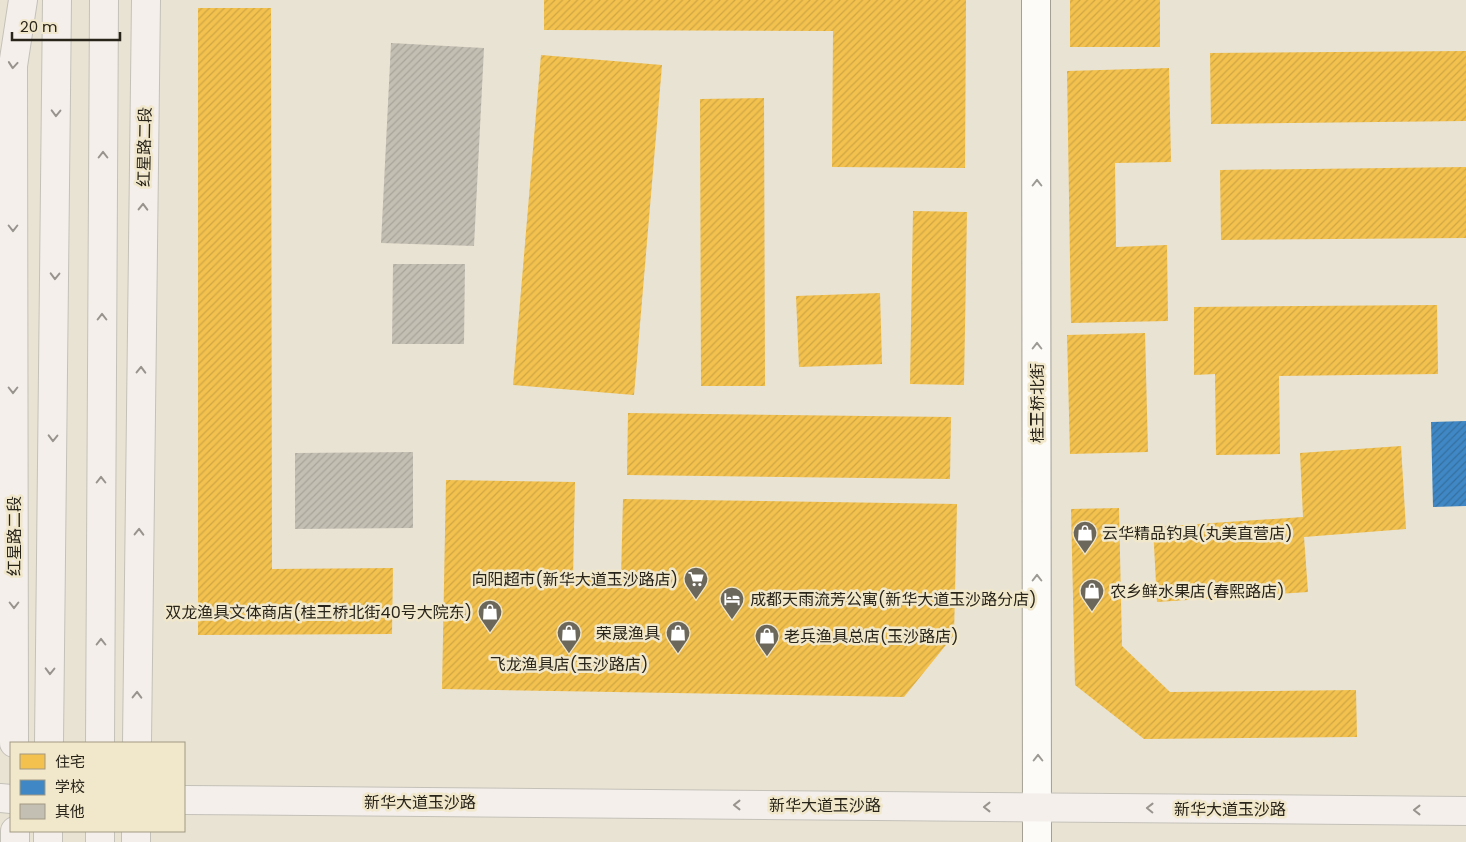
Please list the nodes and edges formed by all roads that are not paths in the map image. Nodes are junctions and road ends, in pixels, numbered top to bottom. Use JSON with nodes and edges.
{"nodes":[{"id":1,"x":23,"y":0,"type":"edge"},
{"id":2,"x":146,"y":0,"type":"edge"},
{"id":3,"x":1036,"y":0,"type":"edge"},
{"id":4,"x":104,"y":1,"type":"edge"},
{"id":5,"x":57,"y":6,"type":"edge"},
{"id":6,"x":14,"y":742,"type":"edge"},
{"id":7,"x":49,"y":742,"type":"edge"},
{"id":8,"x":100,"y":742,"type":"edge"},
{"id":9,"x":137,"y":742,"type":"edge"},
{"id":10,"x":185,"y":800,"type":"edge"},
{"id":11,"x":1038,"y":807,"type":"junction"},
{"id":12,"x":1466,"y":811,"type":"edge"},
{"id":13,"x":1037,"y":842,"type":"edge"}],
"edges":[{"from":1,"to":6,"type":"main road","name":"红星路二段","one_way":true},
{"from":9,"to":2,"type":"main road","name":"红星路二段","one_way":true},
{"from":11,"to":3,"type":"street","name":"桂王桥北街","one_way":true},
{"from":8,"to":4,"type":"main road","one_way":true},
{"from":5,"to":7,"type":"main road","one_way":true},
{"from":11,"to":10,"type":"main road","name":"新华大道玉沙路","one_way":true},
{"from":12,"to":11,"type":"main road","name":"新华大道玉沙路","one_way":true},
{"from":11,"to":13,"type":"street","name":"桂王桥北街"}]}
